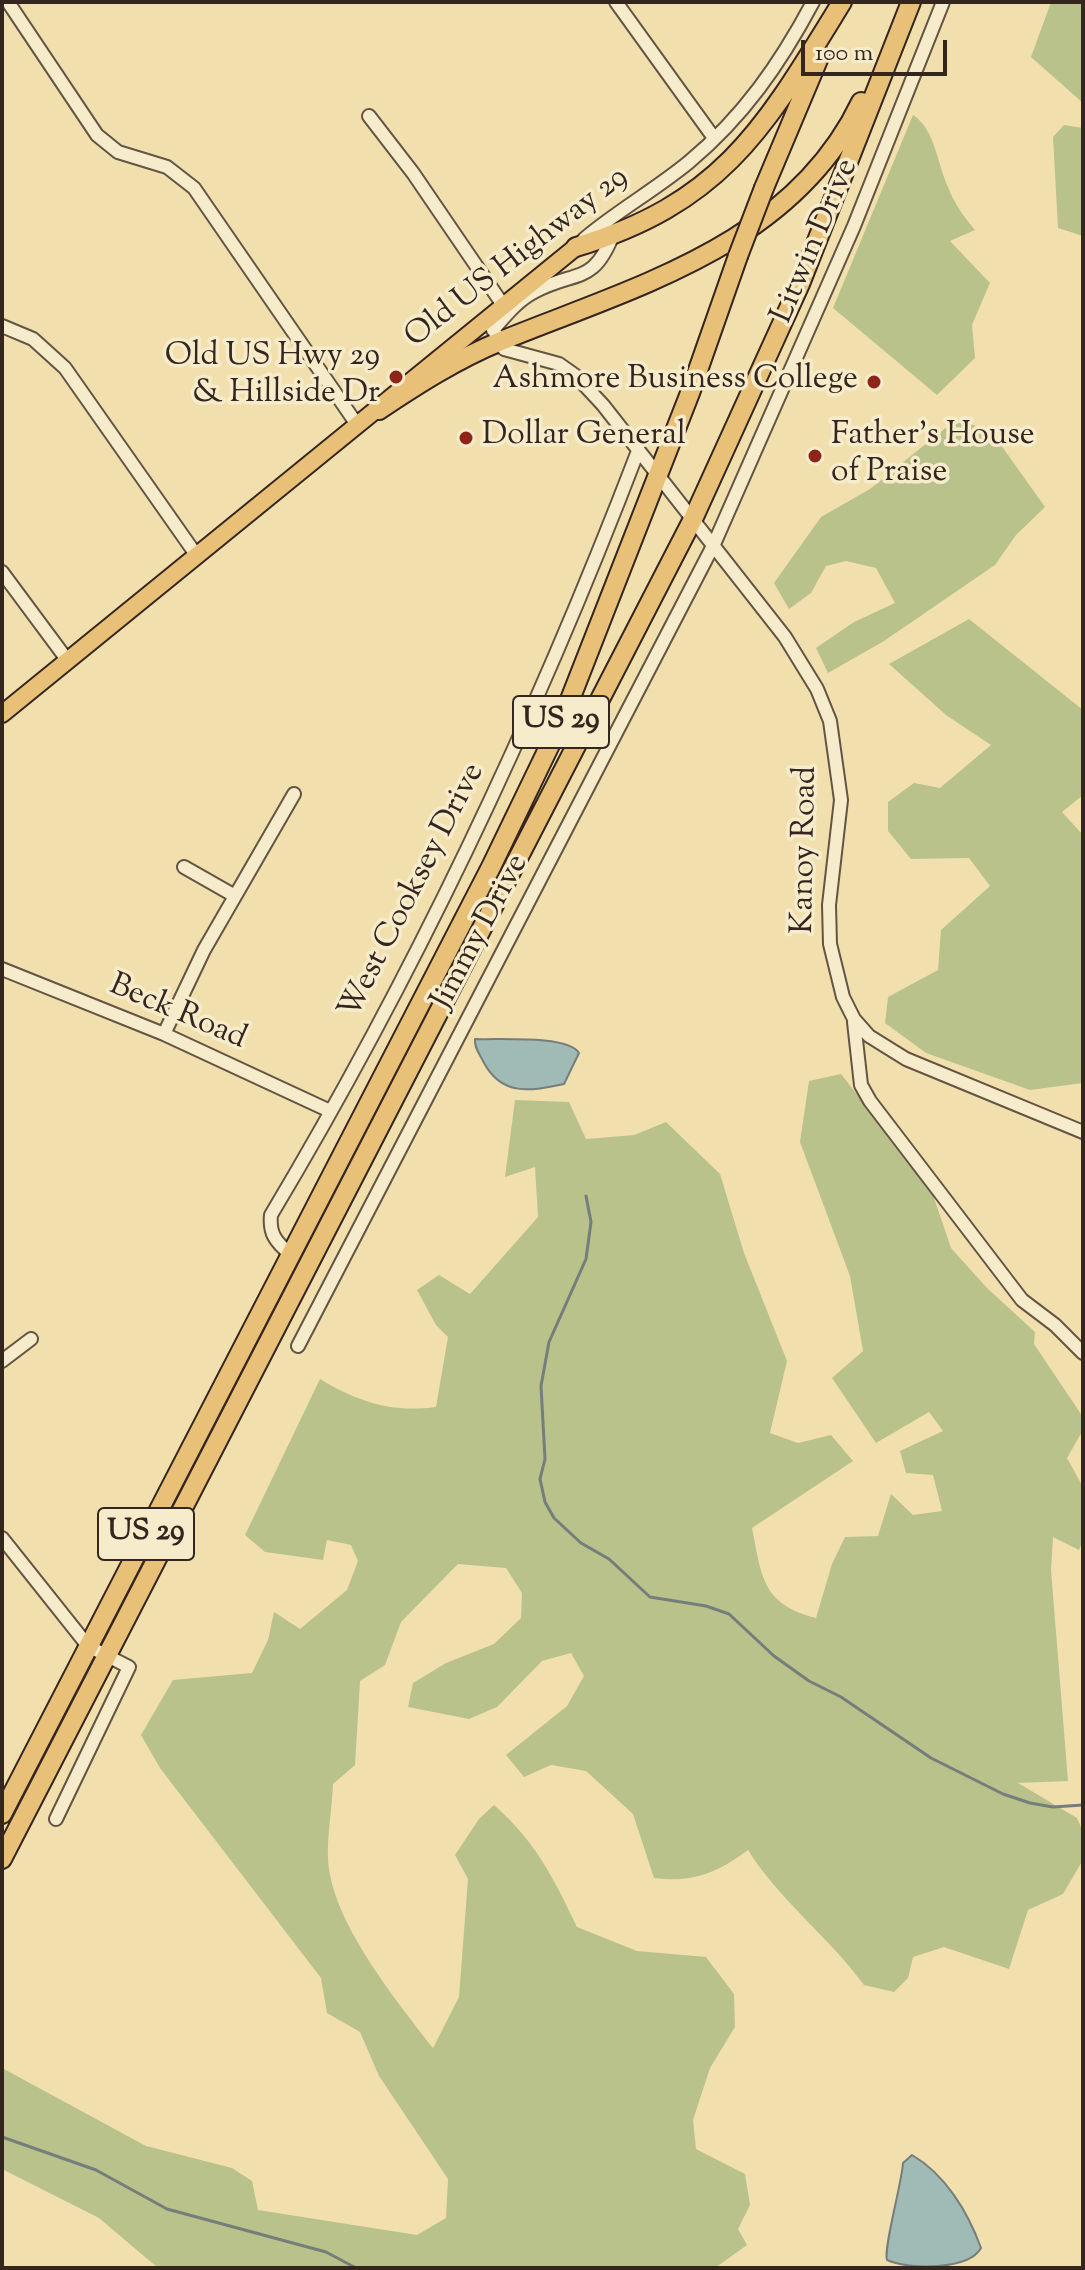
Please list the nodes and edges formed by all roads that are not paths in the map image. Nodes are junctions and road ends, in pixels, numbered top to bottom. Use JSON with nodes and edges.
{"nodes":[{"id":1,"x":8,"y":2,"type":"edge"},
{"id":2,"x":616,"y":2,"type":"edge"},
{"id":3,"x":813,"y":2,"type":"edge"},
{"id":4,"x":844,"y":2,"type":"edge"},
{"id":5,"x":909,"y":2,"type":"edge"},
{"id":6,"x":943,"y":2,"type":"edge"},
{"id":7,"x":369,"y":116,"type":"dead end"},
{"id":8,"x":714,"y":138,"type":"junction"},
{"id":9,"x":623,"y":211,"type":"junction"},
{"id":10,"x":613,"y":235,"type":"junction"},
{"id":11,"x":576,"y":247,"type":"junction"},
{"id":12,"x":503,"y":305,"type":"junction"},
{"id":13,"x":2,"y":326,"type":"edge"},
{"id":14,"x":493,"y":330,"type":"junction"},
{"id":15,"x":379,"y":410,"type":"junction"},
{"id":16,"x":358,"y":426,"type":"junction"},
{"id":17,"x":638,"y":451,"type":"junction"},
{"id":18,"x":658,"y":476,"type":"junction"},
{"id":19,"x":693,"y":519,"type":"junction"},
{"id":20,"x":714,"y":544,"type":"junction"},
{"id":21,"x":197,"y":556,"type":"junction"},
{"id":22,"x":2,"y":572,"type":"edge"},
{"id":23,"x":68,"y":661,"type":"junction"},
{"id":24,"x":2,"y":714,"type":"edge"},
{"id":25,"x":294,"y":794,"type":"dead end"},
{"id":26,"x":184,"y":867,"type":"dead end"},
{"id":27,"x":235,"y":896,"type":"junction"},
{"id":28,"x":2,"y":969,"type":"edge"},
{"id":29,"x":854,"y":1019,"type":"junction"},
{"id":30,"x":164,"y":1034,"type":"junction"},
{"id":31,"x":330,"y":1111,"type":"junction"},
{"id":32,"x":1083,"y":1132,"type":"edge"},
{"id":33,"x":290,"y":1254,"type":"junction"},
{"id":34,"x":308,"y":1269,"type":"junction"},
{"id":35,"x":329,"y":1284,"type":"junction"},
{"id":36,"x":31,"y":1339,"type":"dead end"},
{"id":37,"x":298,"y":1346,"type":"dead end"},
{"id":38,"x":1083,"y":1353,"type":"edge"},
{"id":39,"x":2,"y":1361,"type":"edge"},
{"id":40,"x":2,"y":1538,"type":"edge"},
{"id":41,"x":88,"y":1646,"type":"junction"},
{"id":42,"x":106,"y":1658,"type":"junction"},
{"id":43,"x":2,"y":1814,"type":"edge"},
{"id":44,"x":56,"y":1819,"type":"dead end"},
{"id":45,"x":2,"y":1859,"type":"edge"}],
"edges":[{"from":1,"to":16,"type":"street"},
{"from":2,"to":8,"type":"street"},
{"from":3,"to":8,"type":"street","name":"Old US Highway 29"},
{"from":4,"to":10,"type":"highway"},
{"from":4,"to":18,"type":"highway","number":"US 29","bridge":true},
{"from":5,"to":14,"type":"highway"},
{"from":5,"to":19,"type":"highway","number":"US 29"},
{"from":6,"to":20,"type":"street","name":"Litwin Drive"},
{"from":7,"to":12,"type":"street"},
{"from":8,"to":9,"type":"street","name":"Old US Highway 29"},
{"from":9,"to":10,"type":"street"},
{"from":9,"to":11,"type":"street","name":"Old US Highway 29"},
{"from":10,"to":11,"type":"highway"},
{"from":10,"to":14,"type":"street"},
{"from":11,"to":12,"type":"main road","name":"Old US Highway 29"},
{"from":12,"to":14,"type":"main road","name":"Old US Highway 29"},
{"from":13,"to":21,"type":"street"},
{"from":14,"to":15,"type":"highway"},
{"from":14,"to":15,"type":"main road","name":"Old US Highway 29"},
{"from":14,"to":17,"type":"street","name":"Kanoy Road"},
{"from":15,"to":16,"type":"main road","name":"Old US Highway 29"},
{"from":16,"to":21,"type":"main road","name":"Old US Highway 29"},
{"from":17,"to":18,"type":"street","name":"Kanoy Road"},
{"from":17,"to":31,"type":"street","name":"West Cooksey Drive"},
{"from":18,"to":19,"type":"street","name":"Kanoy Road"},
{"from":18,"to":33,"type":"highway","number":"US 29"},
{"from":19,"to":20,"type":"street","name":"Kanoy Road"},
{"from":19,"to":34,"type":"highway","number":"US 29"},
{"from":20,"to":29,"type":"street","name":"Kanoy Road"},
{"from":20,"to":35,"type":"street","name":"Jimmy Drive"},
{"from":21,"to":23,"type":"main road","name":"Old US Highway 29"},
{"from":22,"to":23,"type":"street"},
{"from":23,"to":24,"type":"main road","name":"Old US Highway 29"},
{"from":25,"to":27,"type":"street"},
{"from":26,"to":27,"type":"street"},
{"from":27,"to":30,"type":"street"},
{"from":28,"to":30,"type":"street","name":"Beck Road"},
{"from":29,"to":32,"type":"street","name":"Kanoy Road"},
{"from":29,"to":38,"type":"street"},
{"from":30,"to":31,"type":"street","name":"Beck Road"},
{"from":31,"to":33,"type":"street","name":"West Cooksey Drive"},
{"from":33,"to":41,"type":"highway","number":"US 29"},
{"from":34,"to":35,"type":"street"},
{"from":34,"to":42,"type":"highway","number":"US 29"},
{"from":35,"to":37,"type":"street","name":"Jimmy Drive"},
{"from":36,"to":39,"type":"street"},
{"from":40,"to":41,"type":"street"},
{"from":41,"to":42,"type":"street"},
{"from":41,"to":43,"type":"highway","number":"US 29"},
{"from":42,"to":44,"type":"street"},
{"from":42,"to":45,"type":"highway","number":"US 29"}]}
